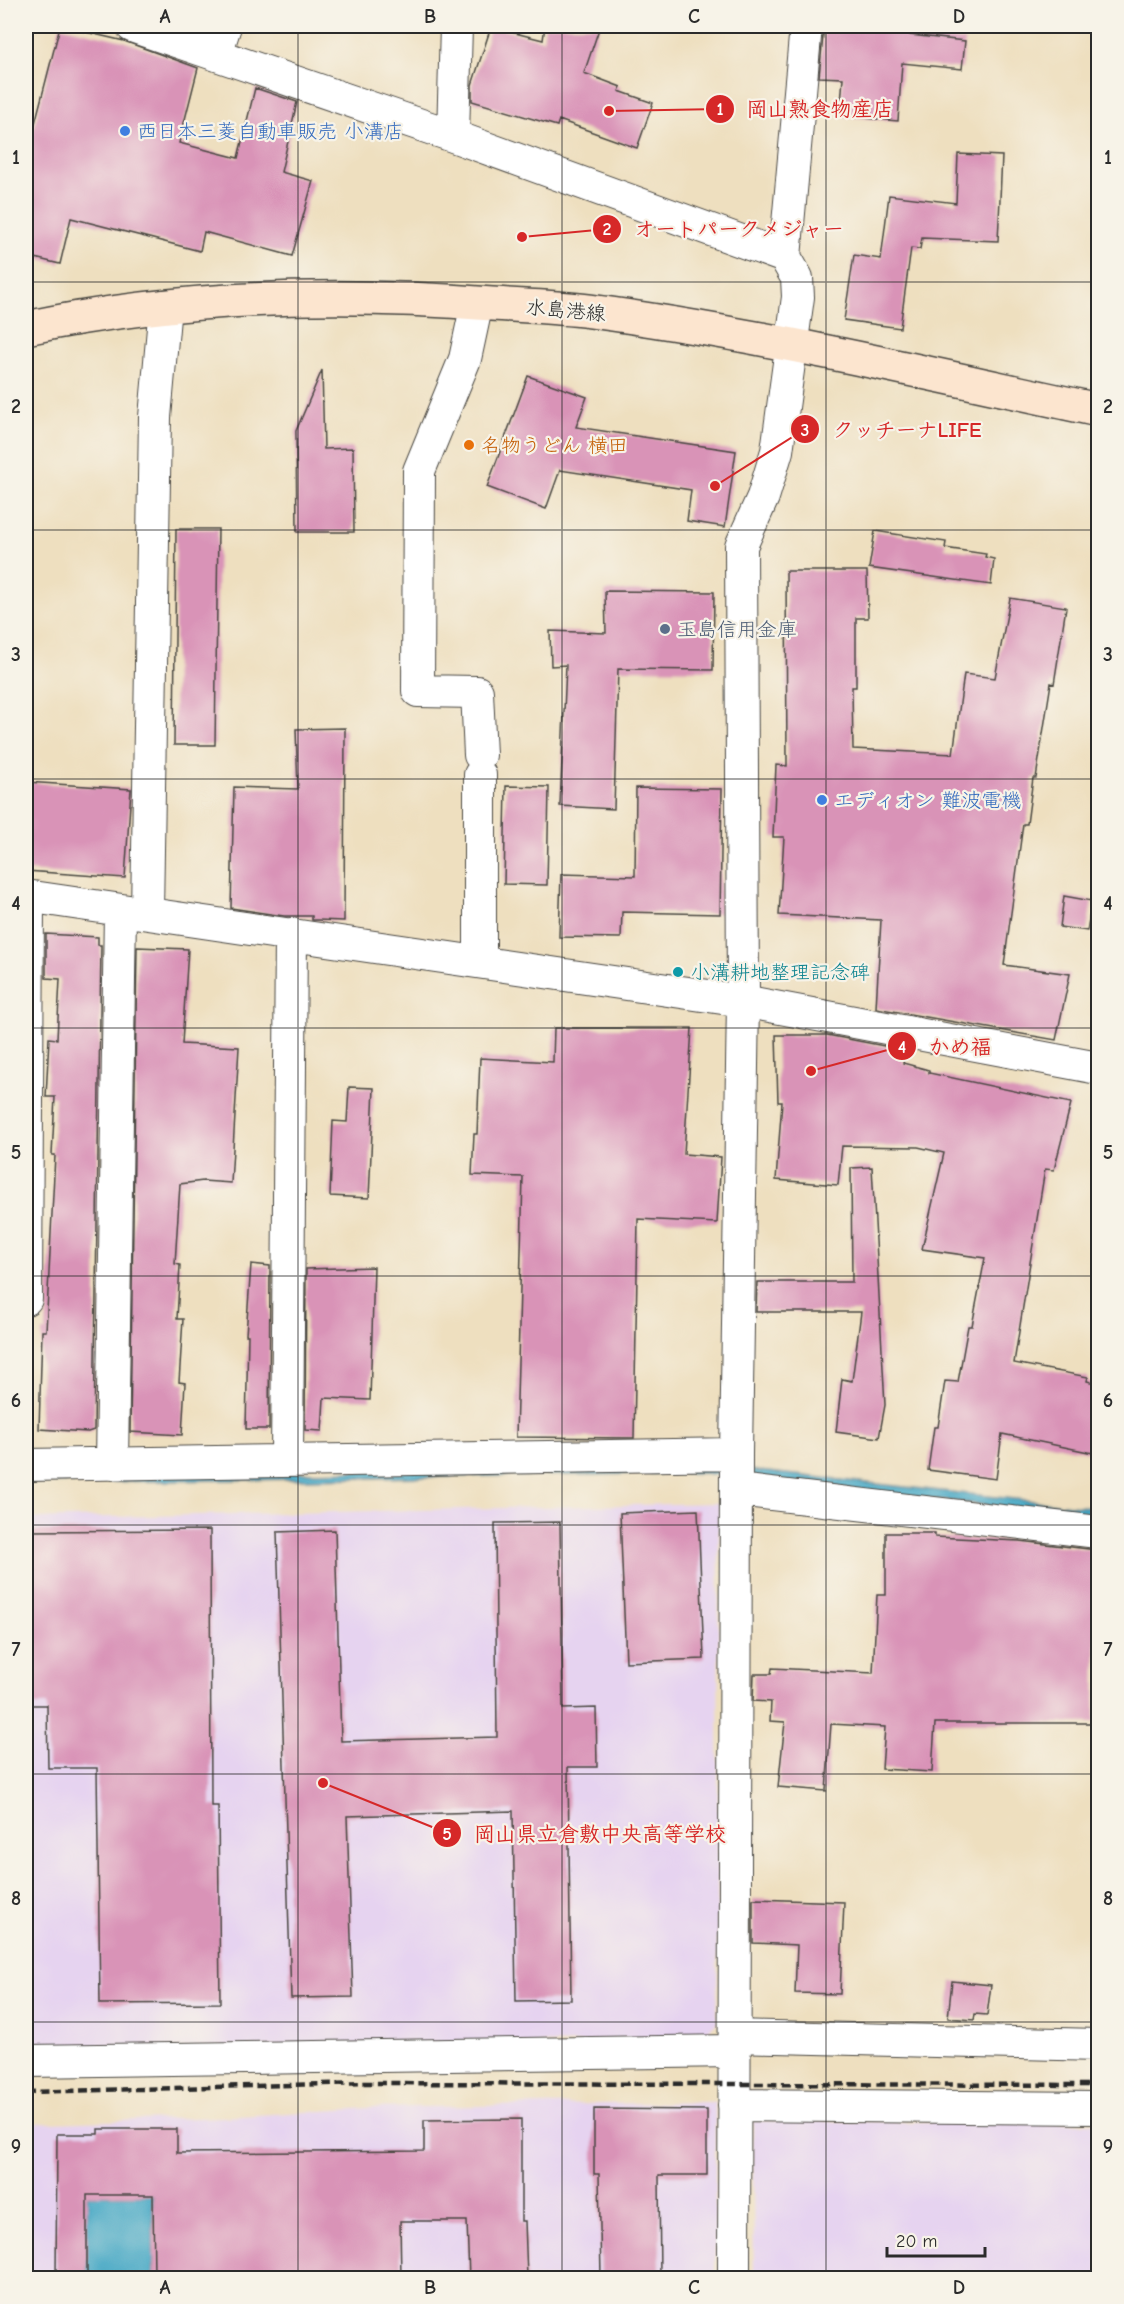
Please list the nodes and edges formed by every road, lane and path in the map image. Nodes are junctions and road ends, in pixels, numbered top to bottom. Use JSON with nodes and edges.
{"nodes":[{"id":1,"x":132,"y":26,"type":"edge"},
{"id":2,"x":456,"y":26,"type":"edge"},
{"id":3,"x":806,"y":26,"type":"edge"},
{"id":4,"x":220,"y":40,"type":"edge"},
{"id":5,"x":453,"y":136,"type":"junction"},
{"id":6,"x":785,"y":257,"type":"junction"},
{"id":7,"x":477,"y":303,"type":"junction"},
{"id":8,"x":165,"y":306,"type":"junction"},
{"id":9,"x":26,"y":328,"type":"edge"},
{"id":10,"x":791,"y":345,"type":"junction"},
{"id":11,"x":1098,"y":410,"type":"edge"},
{"id":12,"x":27,"y":897,"type":"edge"},
{"id":13,"x":134,"y":912,"type":"junction"},
{"id":14,"x":291,"y":934,"type":"junction"},
{"id":15,"x":480,"y":962,"type":"junction"},
{"id":16,"x":743,"y":1001,"type":"junction"},
{"id":17,"x":1098,"y":1068,"type":"edge"},
{"id":18,"x":26,"y":1299,"type":"edge"},
{"id":19,"x":287,"y":1461,"type":"junction"},
{"id":20,"x":112,"y":1464,"type":"junction"},
{"id":21,"x":26,"y":1465,"type":"edge"},
{"id":22,"x":736,"y":1473,"type":"junction"},
{"id":23,"x":1098,"y":1532,"type":"edge"},
{"id":24,"x":735,"y":2044,"type":"junction"},
{"id":25,"x":1098,"y":2045,"type":"edge"},
{"id":26,"x":26,"y":2061,"type":"edge"},
{"id":27,"x":735,"y":2105,"type":"junction"},
{"id":28,"x":1098,"y":2108,"type":"edge"},
{"id":29,"x":734,"y":2278,"type":"edge"}],
"edges":[{"from":1,"to":4,"type":"street"},
{"from":2,"to":5,"type":"street"},
{"from":3,"to":6,"type":"street"},
{"from":4,"to":5,"type":"street"},
{"from":5,"to":6,"type":"street"},
{"from":6,"to":10,"type":"street"},
{"from":7,"to":8,"type":"main road","name":"水島港線"},
{"from":7,"to":10,"type":"main road","name":"水島港線"},
{"from":7,"to":15,"type":"street"},
{"from":8,"to":9,"type":"main road","name":"水島港線"},
{"from":8,"to":13,"type":"street"},
{"from":10,"to":11,"type":"main road","name":"水島港線"},
{"from":10,"to":16,"type":"street"},
{"from":12,"to":13,"type":"street"},
{"from":12,"to":18,"type":"street"},
{"from":13,"to":14,"type":"street"},
{"from":13,"to":20,"type":"street"},
{"from":14,"to":15,"type":"street"},
{"from":14,"to":19,"type":"street"},
{"from":15,"to":16,"type":"street"},
{"from":16,"to":17,"type":"street"},
{"from":16,"to":22,"type":"street"},
{"from":19,"to":20,"type":"street"},
{"from":19,"to":22,"type":"street"},
{"from":20,"to":21,"type":"street"},
{"from":22,"to":23,"type":"street"},
{"from":22,"to":24,"type":"street"},
{"from":24,"to":25,"type":"street"},
{"from":24,"to":26,"type":"street"},
{"from":24,"to":27,"type":"street"},
{"from":27,"to":28,"type":"street"},
{"from":27,"to":29,"type":"street"}]}
